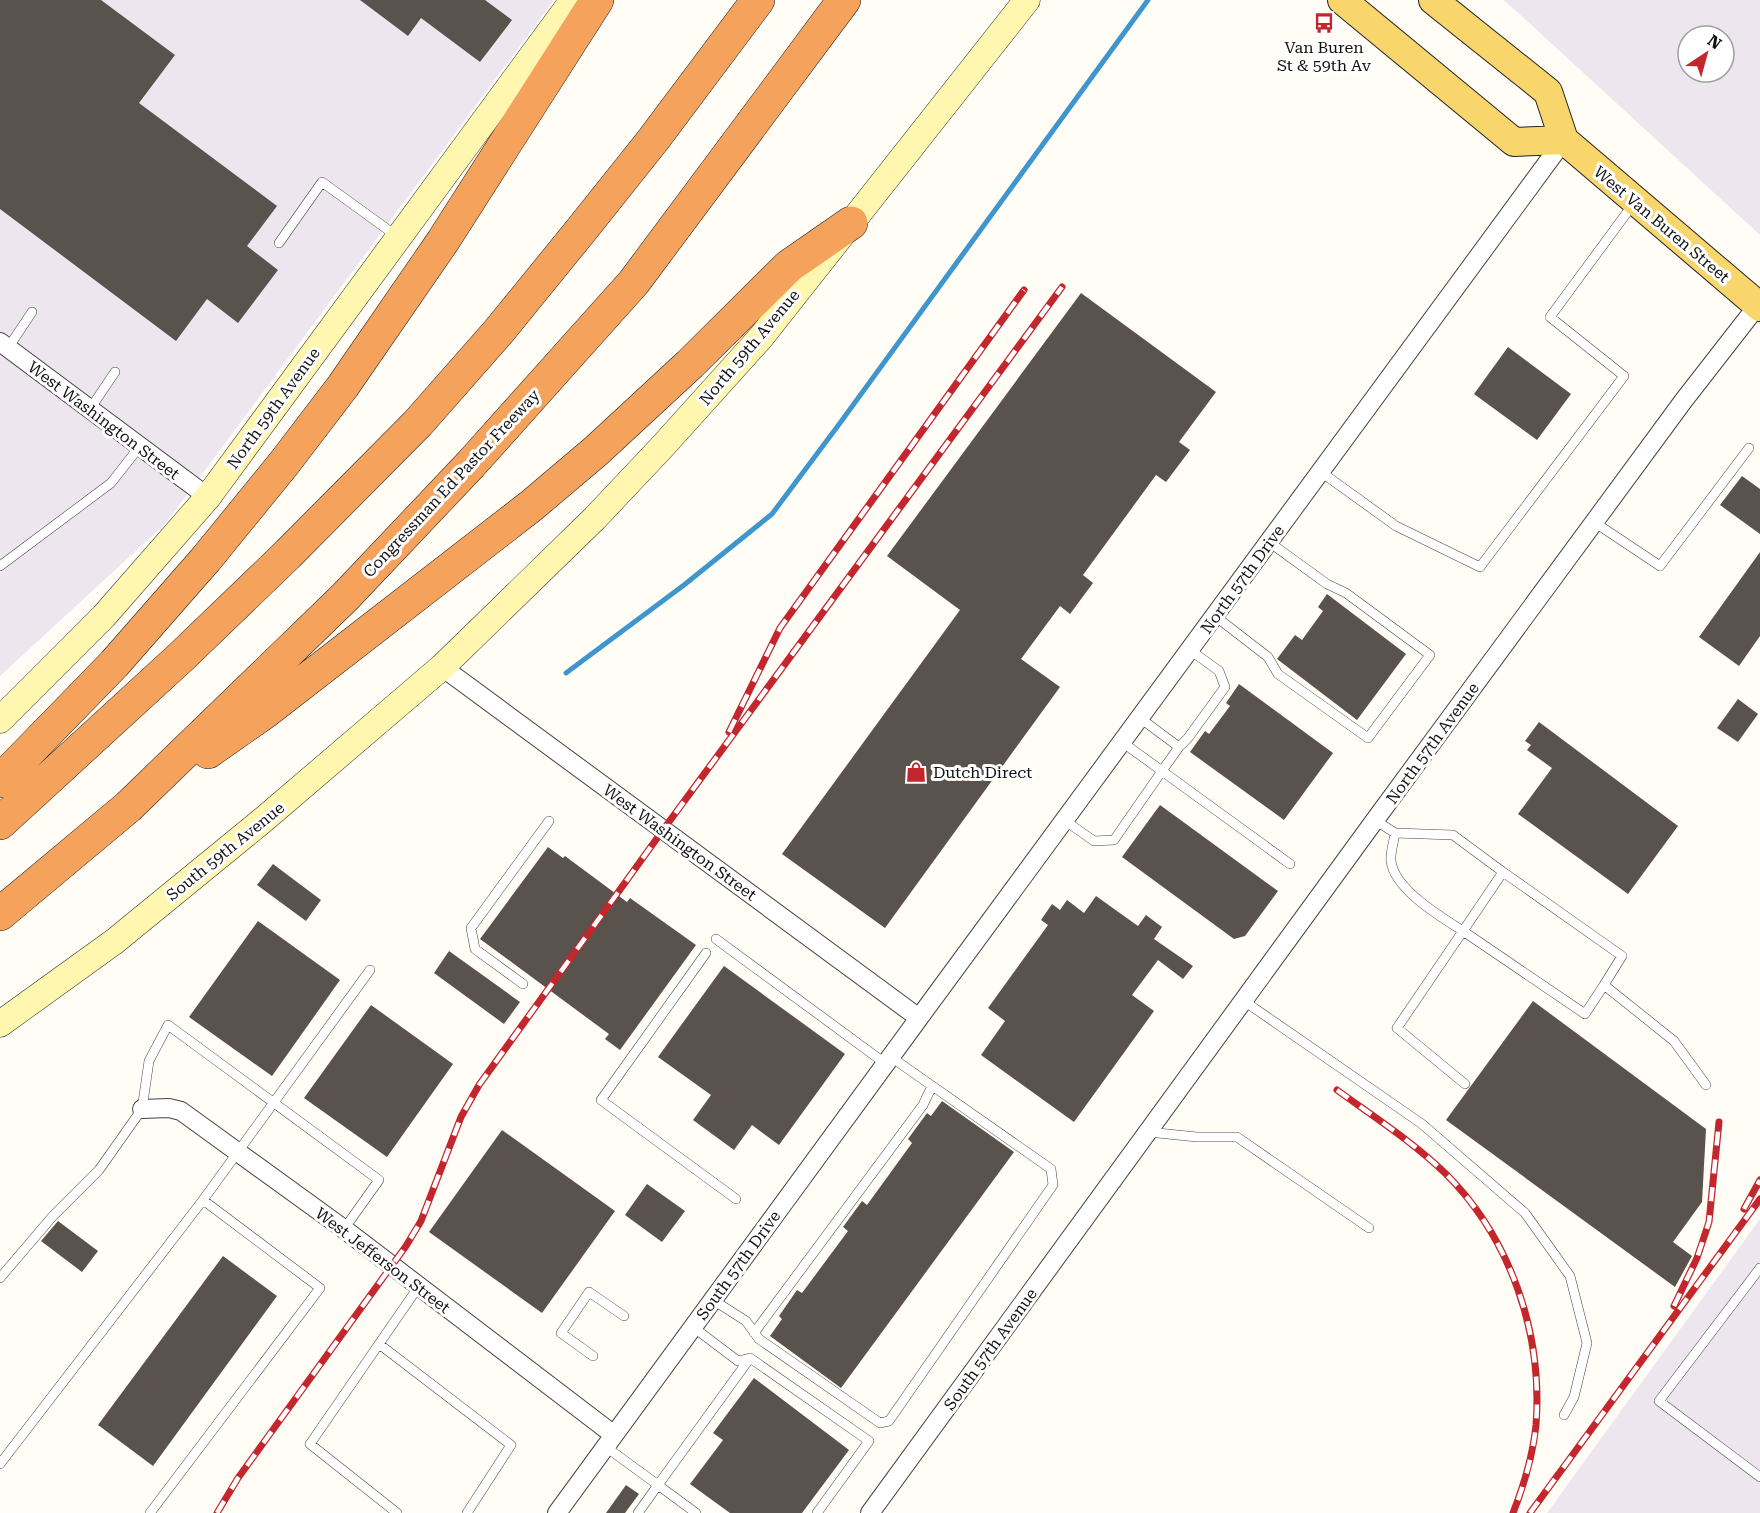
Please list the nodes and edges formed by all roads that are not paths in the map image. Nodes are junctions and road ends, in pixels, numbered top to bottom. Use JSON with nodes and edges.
{"nodes":[{"id":1,"x":573,"y":0,"type":"edge"},
{"id":2,"x":597,"y":0,"type":"edge"},
{"id":3,"x":758,"y":0,"type":"edge"},
{"id":4,"x":844,"y":0,"type":"edge"},
{"id":5,"x":1027,"y":0,"type":"edge"},
{"id":6,"x":1342,"y":0,"type":"edge"},
{"id":7,"x":1433,"y":0,"type":"edge"},
{"id":8,"x":1564,"y":140,"type":"junction"},
{"id":9,"x":1635,"y":201,"type":"junction"},
{"id":10,"x":851,"y":223,"type":"junction"},
{"id":11,"x":399,"y":237,"type":"junction"},
{"id":12,"x":279,"y":243,"type":"dead end"},
{"id":13,"x":1759,"y":306,"type":"edge"},
{"id":14,"x":32,"y":312,"type":"dead end"},
{"id":15,"x":4,"y":345,"type":"edge"},
{"id":16,"x":115,"y":372,"type":"dead end"},
{"id":17,"x":90,"y":409,"type":"junction"},
{"id":18,"x":140,"y":446,"type":"junction"},
{"id":19,"x":1749,"y":448,"type":"dead end"},
{"id":20,"x":1321,"y":472,"type":"junction"},
{"id":21,"x":208,"y":497,"type":"junction"},
{"id":22,"x":1594,"y":522,"type":"junction"},
{"id":23,"x":1269,"y":542,"type":"junction"},
{"id":24,"x":0,"y":566,"type":"edge"},
{"id":25,"x":1215,"y":616,"type":"junction"},
{"id":26,"x":1190,"y":650,"type":"junction"},
{"id":27,"x":442,"y":667,"type":"junction"},
{"id":28,"x":1140,"y":718,"type":"junction"},
{"id":29,"x":0,"y":720,"type":"edge"},
{"id":30,"x":1122,"y":742,"type":"junction"},
{"id":31,"x":1179,"y":747,"type":"junction"},
{"id":32,"x":1162,"y":771,"type":"junction"},
{"id":33,"x":0,"y":781,"type":"edge"},
{"id":34,"x":128,"y":807,"type":"junction"},
{"id":35,"x":1064,"y":820,"type":"junction"},
{"id":36,"x":1375,"y":820,"type":"junction"},
{"id":37,"x":549,"y":821,"type":"dead end"},
{"id":38,"x":0,"y":823,"type":"edge"},
{"id":39,"x":1395,"y":833,"type":"junction"},
{"id":40,"x":1290,"y":864,"type":"dead end"},
{"id":41,"x":1503,"y":872,"type":"junction"},
{"id":42,"x":0,"y":914,"type":"edge"},
{"id":43,"x":1463,"y":931,"type":"junction"},
{"id":44,"x":716,"y":939,"type":"dead end"},
{"id":45,"x":706,"y":953,"type":"dead end"},
{"id":46,"x":370,"y":970,"type":"dead end"},
{"id":47,"x":523,"y":984,"type":"dead end"},
{"id":48,"x":1604,"y":985,"type":"junction"},
{"id":49,"x":1244,"y":1001,"type":"junction"},
{"id":50,"x":919,"y":1018,"type":"junction"},
{"id":51,"x":0,"y":1024,"type":"edge"},
{"id":52,"x":888,"y":1060,"type":"junction"},
{"id":53,"x":1465,"y":1084,"type":"dead end"},
{"id":54,"x":1706,"y":1085,"type":"dead end"},
{"id":55,"x":932,"y":1086,"type":"junction"},
{"id":56,"x":274,"y":1103,"type":"junction"},
{"id":57,"x":142,"y":1109,"type":"junction"},
{"id":58,"x":1148,"y":1132,"type":"junction"},
{"id":59,"x":237,"y":1153,"type":"junction"},
{"id":60,"x":1110,"y":1185,"type":"joint"},
{"id":61,"x":736,"y":1199,"type":"dead end"},
{"id":62,"x":203,"y":1200,"type":"junction"},
{"id":63,"x":1370,"y":1228,"type":"dead end"},
{"id":64,"x":344,"y":1229,"type":"junction"},
{"id":65,"x":1760,"y":1268,"type":"edge"},
{"id":66,"x":0,"y":1278,"type":"edge"},
{"id":67,"x":419,"y":1286,"type":"junction"},
{"id":68,"x":713,"y":1300,"type":"junction"},
{"id":69,"x":624,"y":1316,"type":"dead end"},
{"id":70,"x":693,"y":1327,"type":"junction"},
{"id":71,"x":754,"y":1333,"type":"junction"},
{"id":72,"x":380,"y":1344,"type":"junction"},
{"id":73,"x":593,"y":1356,"type":"dead end"},
{"id":74,"x":750,"y":1358,"type":"junction"},
{"id":75,"x":1564,"y":1415,"type":"dead end"},
{"id":76,"x":610,"y":1441,"type":"junction"},
{"id":77,"x":0,"y":1464,"type":"edge"},
{"id":78,"x":1760,"y":1477,"type":"edge"},
{"id":79,"x":658,"y":1485,"type":"junction"},
{"id":80,"x":150,"y":1513,"type":"edge"},
{"id":81,"x":397,"y":1513,"type":"edge"},
{"id":82,"x":467,"y":1513,"type":"edge"},
{"id":83,"x":558,"y":1513,"type":"edge"},
{"id":84,"x":638,"y":1513,"type":"edge"},
{"id":85,"x":696,"y":1513,"type":"edge"},
{"id":86,"x":817,"y":1513,"type":"edge"},
{"id":87,"x":870,"y":1513,"type":"edge"}],
"edges":[{"from":1,"to":11,"type":"main road","name":"North 59th Avenue"},
{"from":2,"to":33,"type":"highway"},
{"from":3,"to":38,"type":"highway"},
{"from":4,"to":34,"type":"highway","name":"Congressman Ed Pastor Freeway"},
{"from":5,"to":10,"type":"main road","name":"North 59th Avenue"},
{"from":6,"to":8,"type":"main road"},
{"from":7,"to":8,"type":"main road"},
{"from":8,"to":9,"type":"main road","name":"West Van Buren Street"},
{"from":8,"to":20,"type":"street","name":"North 57th Drive"},
{"from":9,"to":13,"type":"main road","name":"West Van Buren Street"},
{"from":9,"to":20,"type":"lane"},
{"from":10,"to":27,"type":"main road","name":"North 59th Avenue"},
{"from":10,"to":34,"type":"highway"},
{"from":11,"to":12,"type":"lane"},
{"from":11,"to":21,"type":"main road","name":"North 59th Avenue"},
{"from":13,"to":22,"type":"street","name":"North 57th Avenue"},
{"from":14,"to":15,"type":"lane"},
{"from":15,"to":17,"type":"street","name":"West Washington Street"},
{"from":16,"to":17,"type":"lane"},
{"from":17,"to":18,"type":"street","name":"West Washington Street"},
{"from":18,"to":21,"type":"street","name":"West Washington Street"},
{"from":18,"to":24,"type":"lane"},
{"from":19,"to":22,"type":"lane"},
{"from":20,"to":23,"type":"street","name":"North 57th Drive"},
{"from":21,"to":29,"type":"main road"},
{"from":22,"to":36,"type":"street","name":"North 57th Avenue"},
{"from":23,"to":25,"type":"street","name":"North 57th Drive"},
{"from":23,"to":25,"type":"lane"},
{"from":25,"to":26,"type":"street","name":"North 57th Drive"},
{"from":26,"to":28,"type":"street","name":"North 57th Drive"},
{"from":26,"to":31,"type":"lane"},
{"from":27,"to":50,"type":"street","name":"West Washington Street"},
{"from":27,"to":51,"type":"main road","name":"South 59th Avenue"},
{"from":28,"to":30,"type":"street","name":"North 57th Drive"},
{"from":28,"to":31,"type":"lane"},
{"from":30,"to":32,"type":"lane"},
{"from":30,"to":35,"type":"street","name":"North 57th Drive"},
{"from":31,"to":32,"type":"lane"},
{"from":32,"to":35,"type":"lane"},
{"from":32,"to":40,"type":"lane"},
{"from":34,"to":42,"type":"highway","name":"Congressman Ed Pastor Freeway"},
{"from":35,"to":50,"type":"street","name":"North 57th Drive"},
{"from":36,"to":39,"type":"lane"},
{"from":36,"to":49,"type":"street","name":"North 57th Avenue"},
{"from":37,"to":47,"type":"lane"},
{"from":39,"to":41,"type":"lane"},
{"from":39,"to":43,"type":"lane"},
{"from":41,"to":43,"type":"lane"},
{"from":41,"to":48,"type":"lane"},
{"from":43,"to":48,"type":"lane"},
{"from":43,"to":53,"type":"lane"},
{"from":44,"to":52,"type":"lane"},
{"from":45,"to":61,"type":"lane"},
{"from":46,"to":56,"type":"lane"},
{"from":48,"to":54,"type":"lane"},
{"from":49,"to":58,"type":"street","name":"North 57th Avenue"},
{"from":49,"to":75,"type":"lane"},
{"from":50,"to":52,"type":"street","name":"South 57th Drive"},
{"from":52,"to":55,"type":"lane"},
{"from":52,"to":68,"type":"street","name":"South 57th Drive"},
{"from":55,"to":71,"type":"lane"},
{"from":55,"to":71,"type":"lane"},
{"from":56,"to":57,"type":"lane"},
{"from":56,"to":59,"type":"lane"},
{"from":56,"to":64,"type":"lane"},
{"from":57,"to":59,"type":"street","name":"West Jefferson Street"},
{"from":57,"to":66,"type":"lane"},
{"from":58,"to":60,"type":"street","name":"North 57th Avenue"},
{"from":58,"to":63,"type":"lane"},
{"from":59,"to":62,"type":"lane"},
{"from":59,"to":64,"type":"street","name":"West Jefferson Street"},
{"from":60,"to":87,"type":"street","name":"South 57th Avenue"},
{"from":62,"to":77,"type":"lane"},
{"from":62,"to":80,"type":"lane"},
{"from":64,"to":67,"type":"street","name":"West Jefferson Street"},
{"from":65,"to":78,"type":"lane"},
{"from":67,"to":72,"type":"lane"},
{"from":67,"to":76,"type":"street","name":"West Jefferson Street"},
{"from":68,"to":70,"type":"street","name":"South 57th Drive"},
{"from":68,"to":71,"type":"lane"},
{"from":69,"to":73,"type":"lane"},
{"from":70,"to":74,"type":"lane"},
{"from":70,"to":76,"type":"street","name":"South 57th Drive"},
{"from":72,"to":81,"type":"lane"},
{"from":72,"to":82,"type":"lane"},
{"from":74,"to":79,"type":"lane"},
{"from":74,"to":86,"type":"lane"},
{"from":76,"to":79,"type":"lane"},
{"from":76,"to":83,"type":"street","name":"South 57th Drive"},
{"from":79,"to":84,"type":"lane"},
{"from":79,"to":85,"type":"lane"}]}
